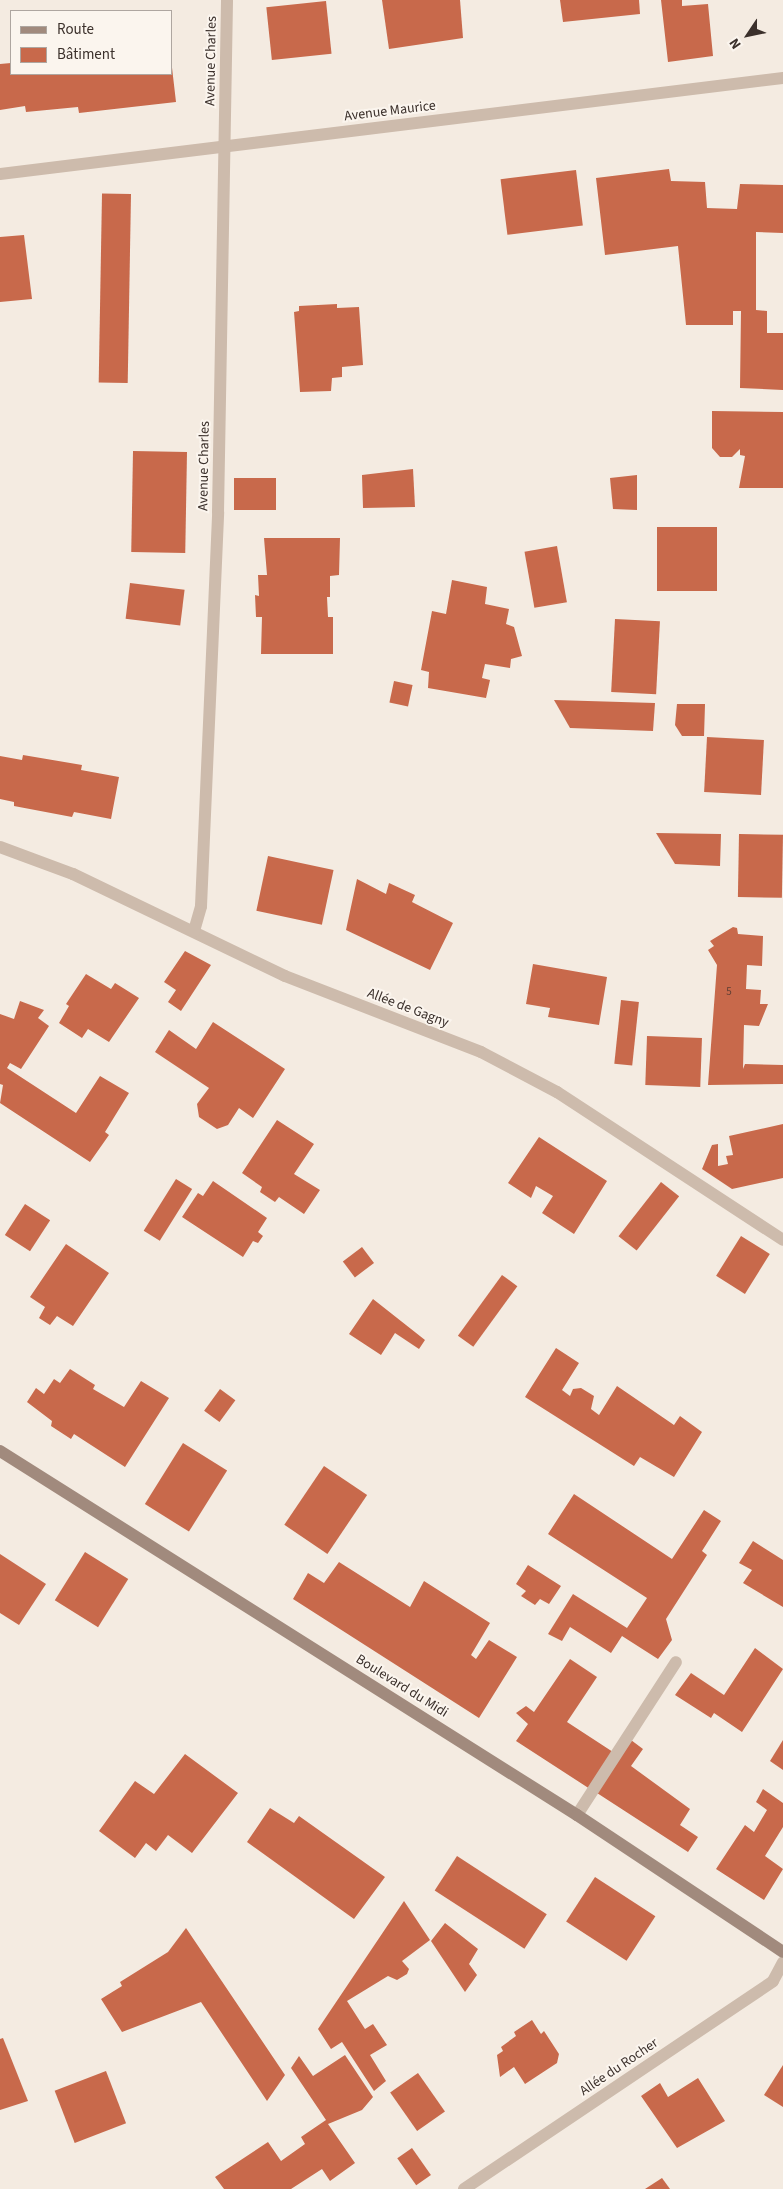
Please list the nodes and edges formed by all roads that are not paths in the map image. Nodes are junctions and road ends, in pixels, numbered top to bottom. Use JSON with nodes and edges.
{"nodes":[{"id":1,"x":227,"y":0,"type":"edge"},
{"id":2,"x":783,"y":78,"type":"edge"},
{"id":3,"x":226,"y":147,"type":"junction"},
{"id":4,"x":0,"y":174,"type":"edge"},
{"id":5,"x":0,"y":847,"type":"edge"},
{"id":6,"x":194,"y":931,"type":"junction"},
{"id":7,"x":783,"y":1240,"type":"edge"},
{"id":8,"x":0,"y":1451,"type":"edge"},
{"id":9,"x":676,"y":1662,"type":"dead end"},
{"id":10,"x":577,"y":1815,"type":"junction"},
{"id":11,"x":783,"y":1952,"type":"edge"},
{"id":12,"x":783,"y":1962,"type":"edge"},
{"id":13,"x":464,"y":2189,"type":"edge"}],
"edges":[{"from":1,"to":3,"type":"street","name":"Avenue Charles"},
{"from":2,"to":3,"type":"street","name":"Avenue Maurice"},
{"from":3,"to":4,"type":"street","name":"Avenue Maurice"},
{"from":3,"to":6,"type":"street","name":"Avenue Charles"},
{"from":5,"to":6,"type":"street","name":"Allée de Gagny"},
{"from":6,"to":7,"type":"street","name":"Allée de Gagny"},
{"from":8,"to":10,"type":"street","name":"Boulevard du Midi"},
{"from":9,"to":10,"type":"street"},
{"from":10,"to":11,"type":"street","name":"Boulevard du Midi"},
{"from":12,"to":13,"type":"street","name":"Allée du Rocher"}]}
